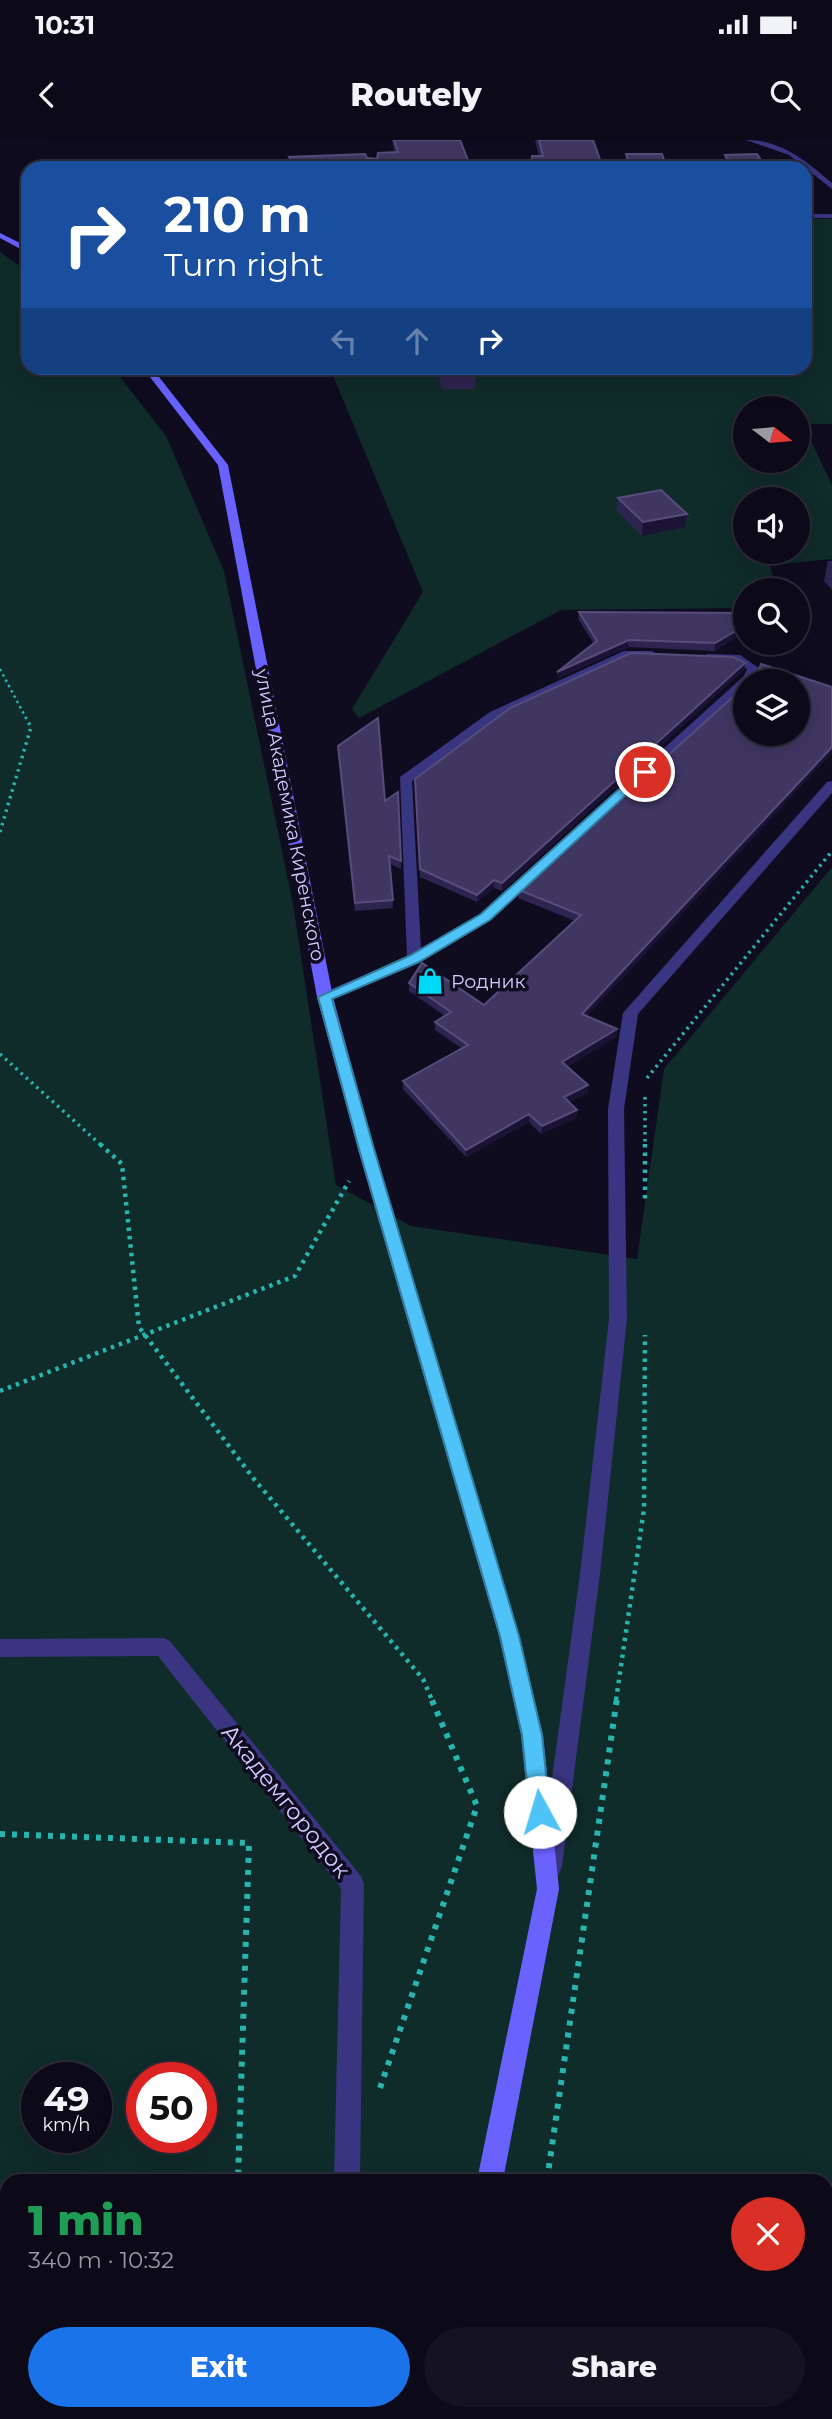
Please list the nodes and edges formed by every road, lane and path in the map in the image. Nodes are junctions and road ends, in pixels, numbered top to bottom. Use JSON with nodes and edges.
{"nodes":[{"id":1,"x":750,"y":140,"type":"edge"},
{"id":2,"x":802,"y":161,"type":"edge"},
{"id":3,"x":812,"y":170,"type":"edge"},
{"id":4,"x":821,"y":177,"type":"junction"},
{"id":5,"x":832,"y":177,"type":"edge"},
{"id":6,"x":832,"y":187,"type":"edge"},
{"id":7,"x":812,"y":216,"type":"edge"},
{"id":8,"x":832,"y":216,"type":"edge"},
{"id":9,"x":0,"y":235,"type":"edge"},
{"id":10,"x":21,"y":246,"type":"edge"},
{"id":11,"x":152,"y":375,"type":"edge"},
{"id":12,"x":668,"y":655,"type":"edge"},
{"id":13,"x":696,"y":656,"type":"edge"},
{"id":14,"x":0,"y":669,"type":"edge"},
{"id":15,"x":832,"y":785,"type":"edge"},
{"id":16,"x":0,"y":832,"type":"edge"},
{"id":17,"x":832,"y":851,"type":"edge"},
{"id":18,"x":414,"y":959,"type":"junction"},
{"id":19,"x":325,"y":997,"type":"junction"},
{"id":20,"x":0,"y":1055,"type":"edge"},
{"id":21,"x":645,"y":1080,"type":"dead end"},
{"id":22,"x":645,"y":1094,"type":"dead end"},
{"id":23,"x":366,"y":1149,"type":"junction"},
{"id":24,"x":645,"y":1205,"type":"dead end"},
{"id":25,"x":645,"y":1329,"type":"dead end"},
{"id":26,"x":145,"y":1336,"type":"junction"},
{"id":27,"x":0,"y":1391,"type":"edge"},
{"id":28,"x":0,"y":1648,"type":"edge"},
{"id":29,"x":0,"y":1834,"type":"edge"},
{"id":30,"x":548,"y":1889,"type":"junction"},
{"id":31,"x":375,"y":2101,"type":"dead end"},
{"id":32,"x":238,"y":2174,"type":"edge"},
{"id":33,"x":347,"y":2174,"type":"edge"},
{"id":34,"x":491,"y":2174,"type":"edge"},
{"id":35,"x":548,"y":2174,"type":"edge"}],
"edges":[{"from":1,"to":2,"type":"street"},
{"from":3,"to":4,"type":"street"},
{"from":4,"to":5,"type":"street"},
{"from":4,"to":6,"type":"street"},
{"from":7,"to":8,"type":"street"},
{"from":9,"to":10,"type":"main road"},
{"from":11,"to":19,"type":"main road","name":"улица Академика Киренского"},
{"from":12,"to":18,"type":"street"},
{"from":13,"to":18,"type":"street"},
{"from":14,"to":16,"type":"path"},
{"from":15,"to":30,"type":"street"},
{"from":17,"to":21,"type":"path"},
{"from":18,"to":19,"type":"street"},
{"from":19,"to":23,"type":"main road","name":"улица Академика Киренского"},
{"from":20,"to":26,"type":"path"},
{"from":22,"to":24,"type":"path"},
{"from":23,"to":26,"type":"path"},
{"from":23,"to":30,"type":"main road","name":"улица Академика Киренского"},
{"from":25,"to":35,"type":"path"},
{"from":26,"to":27,"type":"path"},
{"from":26,"to":31,"type":"path"},
{"from":28,"to":33,"type":"street","name":"Академгородок"},
{"from":29,"to":32,"type":"path"},
{"from":30,"to":34,"type":"main road","name":"улица Академика Киренского"}]}
